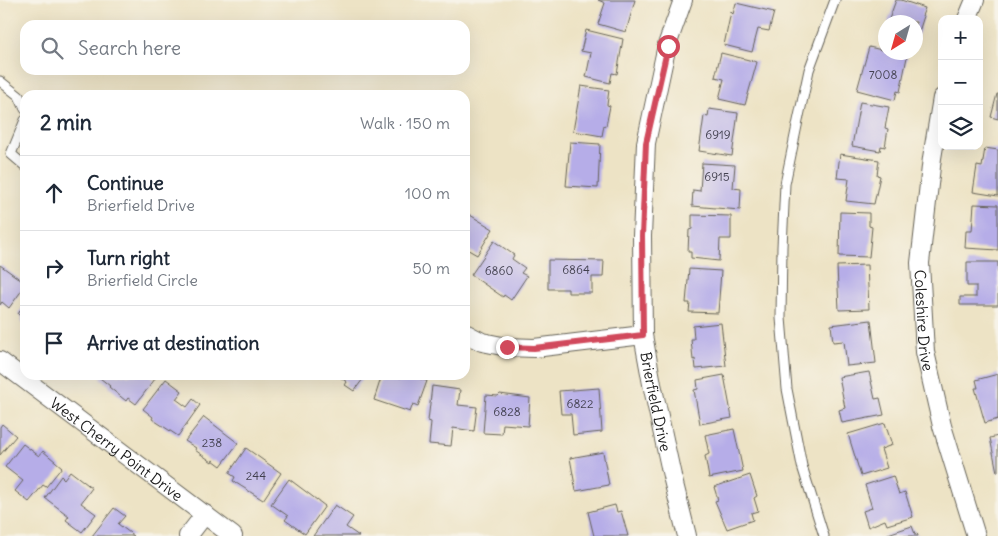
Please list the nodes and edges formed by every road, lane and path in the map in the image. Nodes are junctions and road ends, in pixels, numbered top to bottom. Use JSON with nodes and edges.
{"nodes":[{"id":1,"x":683,"y":0,"type":"edge"},
{"id":2,"x":835,"y":0,"type":"edge"},
{"id":3,"x":975,"y":0,"type":"edge"},
{"id":4,"x":969,"y":15,"type":"edge"},
{"id":5,"x":0,"y":81,"type":"edge"},
{"id":6,"x":20,"y":96,"type":"edge"},
{"id":7,"x":941,"y":105,"type":"edge"},
{"id":8,"x":20,"y":132,"type":"edge"},
{"id":9,"x":0,"y":151,"type":"edge"},
{"id":10,"x":11,"y":154,"type":"junction"},
{"id":11,"x":20,"y":162,"type":"edge"},
{"id":12,"x":643,"y":335,"type":"junction"},
{"id":13,"x":470,"y":336,"type":"edge"},
{"id":14,"x":0,"y":362,"type":"edge"},
{"id":15,"x":20,"y":377,"type":"edge"},
{"id":16,"x":24,"y":380,"type":"edge"},
{"id":17,"x":204,"y":514,"type":"junction"},
{"id":18,"x":188,"y":536,"type":"edge"},
{"id":19,"x":233,"y":536,"type":"edge"},
{"id":20,"x":688,"y":536,"type":"edge"},
{"id":21,"x":824,"y":536,"type":"edge"},
{"id":22,"x":976,"y":536,"type":"edge"}],
"edges":[{"from":1,"to":12,"type":"street","name":"Brierfield Drive"},
{"from":2,"to":21,"type":"lane"},
{"from":3,"to":4,"type":"street"},
{"from":5,"to":6,"type":"lane"},
{"from":7,"to":22,"type":"street","name":"Coleshire Drive"},
{"from":8,"to":10,"type":"lane"},
{"from":9,"to":10,"type":"lane"},
{"from":10,"to":11,"type":"lane"},
{"from":12,"to":13,"type":"street"},
{"from":12,"to":20,"type":"street","name":"Brierfield Drive"},
{"from":14,"to":15,"type":"street","name":"West Cherry Point Drive"},
{"from":16,"to":17,"type":"street","name":"West Cherry Point Drive"},
{"from":17,"to":18,"type":"street"},
{"from":17,"to":19,"type":"street","name":"West Cherry Point Drive"}]}
